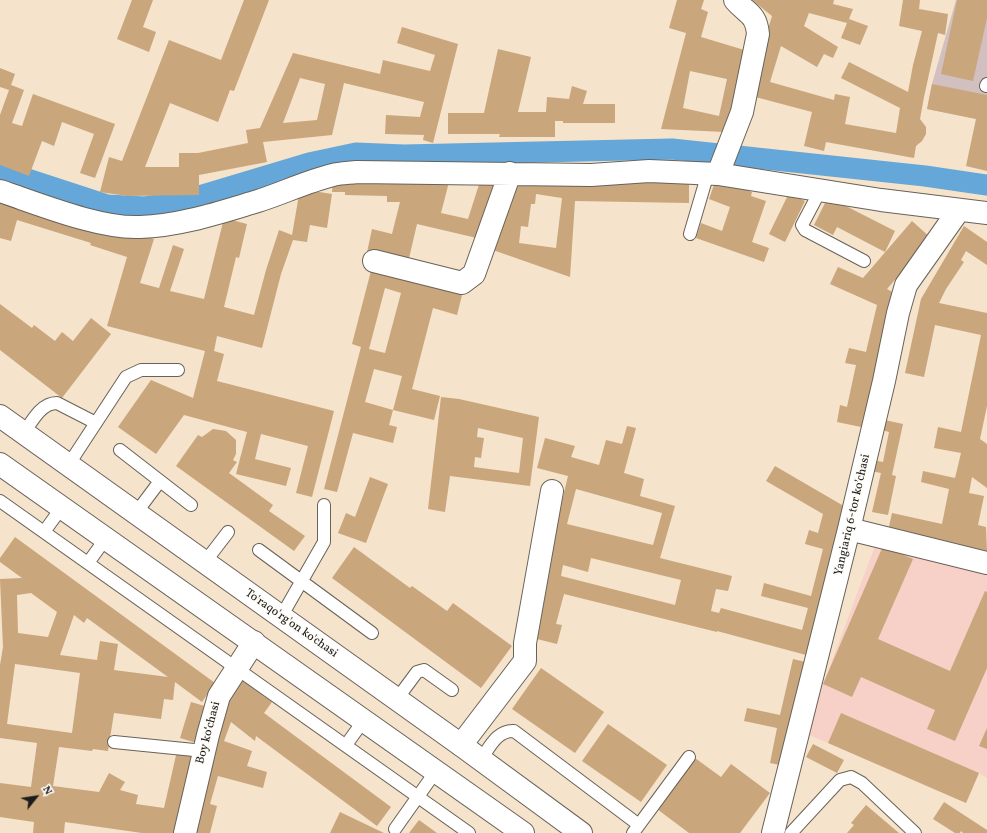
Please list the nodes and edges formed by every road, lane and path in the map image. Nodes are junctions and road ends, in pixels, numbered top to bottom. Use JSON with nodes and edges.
{"nodes":[{"id":1,"x":735,"y":0,"type":"edge"},
{"id":2,"x":715,"y":171,"type":"junction"},
{"id":3,"x":510,"y":173,"type":"junction"},
{"id":4,"x":821,"y":189,"type":"junction"},
{"id":5,"x":0,"y":191,"type":"edge"},
{"id":6,"x":960,"y":210,"type":"junction"},
{"id":7,"x":987,"y":213,"type":"edge"},
{"id":8,"x":690,"y":234,"type":"dead end"},
{"id":9,"x":374,"y":261,"type":"dead end"},
{"id":10,"x":864,"y":261,"type":"dead end"},
{"id":11,"x":178,"y":370,"type":"dead end"},
{"id":12,"x":0,"y":416,"type":"edge"},
{"id":13,"x":96,"y":423,"type":"junction"},
{"id":14,"x":24,"y":433,"type":"junction"},
{"id":15,"x":120,"y":450,"type":"dead end"},
{"id":16,"x":0,"y":464,"type":"edge"},
{"id":17,"x":68,"y":464,"type":"junction"},
{"id":18,"x":160,"y":481,"type":"junction"},
{"id":19,"x":552,"y":491,"type":"dead end"},
{"id":20,"x":0,"y":501,"type":"edge"},
{"id":21,"x":191,"y":505,"type":"dead end"},
{"id":22,"x":324,"y":505,"type":"dead end"},
{"id":23,"x":62,"y":508,"type":"junction"},
{"id":24,"x":136,"y":513,"type":"junction"},
{"id":25,"x":850,"y":529,"type":"junction"},
{"id":26,"x":44,"y":532,"type":"junction"},
{"id":27,"x":228,"y":532,"type":"dead end"},
{"id":28,"x":106,"y":538,"type":"junction"},
{"id":29,"x":259,"y":550,"type":"dead end"},
{"id":30,"x":206,"y":562,"type":"junction"},
{"id":31,"x":88,"y":563,"type":"junction"},
{"id":32,"x":987,"y":563,"type":"edge"},
{"id":33,"x":302,"y":582,"type":"junction"},
{"id":34,"x":282,"y":617,"type":"junction"},
{"id":35,"x":372,"y":633,"type":"dead end"},
{"id":36,"x":254,"y":642,"type":"junction"},
{"id":37,"x":236,"y":667,"type":"junction"},
{"id":38,"x":452,"y":690,"type":"dead end"},
{"id":39,"x":397,"y":699,"type":"junction"},
{"id":40,"x":364,"y":720,"type":"junction"},
{"id":41,"x":114,"y":742,"type":"dead end"},
{"id":42,"x":346,"y":745,"type":"junction"},
{"id":43,"x":461,"y":745,"type":"junction"},
{"id":44,"x":204,"y":751,"type":"junction"},
{"id":45,"x":689,"y":758,"type":"dead end"},
{"id":46,"x":481,"y":759,"type":"junction"},
{"id":47,"x":436,"y":771,"type":"junction"},
{"id":48,"x":417,"y":797,"type":"junction"},
{"id":49,"x":395,"y":829,"type":"dead end"},
{"id":50,"x":636,"y":829,"type":"edge"},
{"id":51,"x":518,"y":832,"type":"edge"},
{"id":52,"x":185,"y":833,"type":"edge"},
{"id":53,"x":469,"y":833,"type":"edge"},
{"id":54,"x":580,"y":833,"type":"edge"},
{"id":55,"x":773,"y":833,"type":"edge"},
{"id":56,"x":791,"y":833,"type":"edge"},
{"id":57,"x":915,"y":833,"type":"edge"}],
"edges":[{"from":1,"to":2,"type":"street"},
{"from":2,"to":3,"type":"street"},
{"from":2,"to":4,"type":"street"},
{"from":2,"to":8,"type":"lane"},
{"from":3,"to":5,"type":"street"},
{"from":3,"to":9,"type":"street"},
{"from":4,"to":6,"type":"street"},
{"from":4,"to":10,"type":"lane"},
{"from":6,"to":7,"type":"street"},
{"from":6,"to":25,"type":"street","name":"Yangiаriq 6-tor koʼchasi"},
{"from":11,"to":13,"type":"lane"},
{"from":12,"to":14,"type":"street","name":"To'raqo'rg'on ko'chasi"},
{"from":13,"to":14,"type":"lane"},
{"from":13,"to":17,"type":"lane"},
{"from":14,"to":17,"type":"street","name":"To'raqo'rg'on ko'chasi"},
{"from":15,"to":18,"type":"lane"},
{"from":16,"to":23,"type":"street"},
{"from":17,"to":24,"type":"street","name":"To'raqo'rg'on ko'chasi"},
{"from":18,"to":21,"type":"lane"},
{"from":18,"to":24,"type":"lane"},
{"from":19,"to":43,"type":"street"},
{"from":20,"to":26,"type":"lane"},
{"from":22,"to":33,"type":"lane"},
{"from":23,"to":26,"type":"lane"},
{"from":23,"to":28,"type":"street"},
{"from":24,"to":30,"type":"street","name":"To'raqo'rg'on ko'chasi"},
{"from":25,"to":32,"type":"street"},
{"from":25,"to":55,"type":"street","name":"Yangiаriq 6-tor koʼchasi"},
{"from":26,"to":31,"type":"lane"},
{"from":27,"to":30,"type":"lane"},
{"from":28,"to":31,"type":"lane"},
{"from":28,"to":36,"type":"street"},
{"from":29,"to":33,"type":"lane"},
{"from":30,"to":34,"type":"street","name":"To'raqo'rg'on ko'chasi"},
{"from":31,"to":37,"type":"lane"},
{"from":33,"to":34,"type":"lane"},
{"from":33,"to":35,"type":"lane"},
{"from":34,"to":39,"type":"street","name":"To'raqo'rg'on ko'chasi"},
{"from":36,"to":37,"type":"street","name":"Boy koʻchasi"},
{"from":36,"to":40,"type":"street"},
{"from":37,"to":42,"type":"lane"},
{"from":37,"to":44,"type":"street","name":"Boy koʻchasi"},
{"from":38,"to":39,"type":"lane"},
{"from":39,"to":43,"type":"street","name":"To'raqo'rg'on ko'chasi"},
{"from":40,"to":42,"type":"lane"},
{"from":40,"to":47,"type":"street"},
{"from":41,"to":44,"type":"lane"},
{"from":42,"to":48,"type":"lane"},
{"from":43,"to":46,"type":"street","name":"To'raqo'rg'on ko'chasi"},
{"from":44,"to":52,"type":"street","name":"Boy koʻchasi"},
{"from":45,"to":50,"type":"lane"},
{"from":46,"to":50,"type":"lane"},
{"from":46,"to":54,"type":"street","name":"To'raqo'rg'on ko'chasi"},
{"from":47,"to":48,"type":"lane"},
{"from":47,"to":51,"type":"street"},
{"from":48,"to":49,"type":"lane"},
{"from":48,"to":53,"type":"lane"},
{"from":56,"to":57,"type":"lane"}]}
